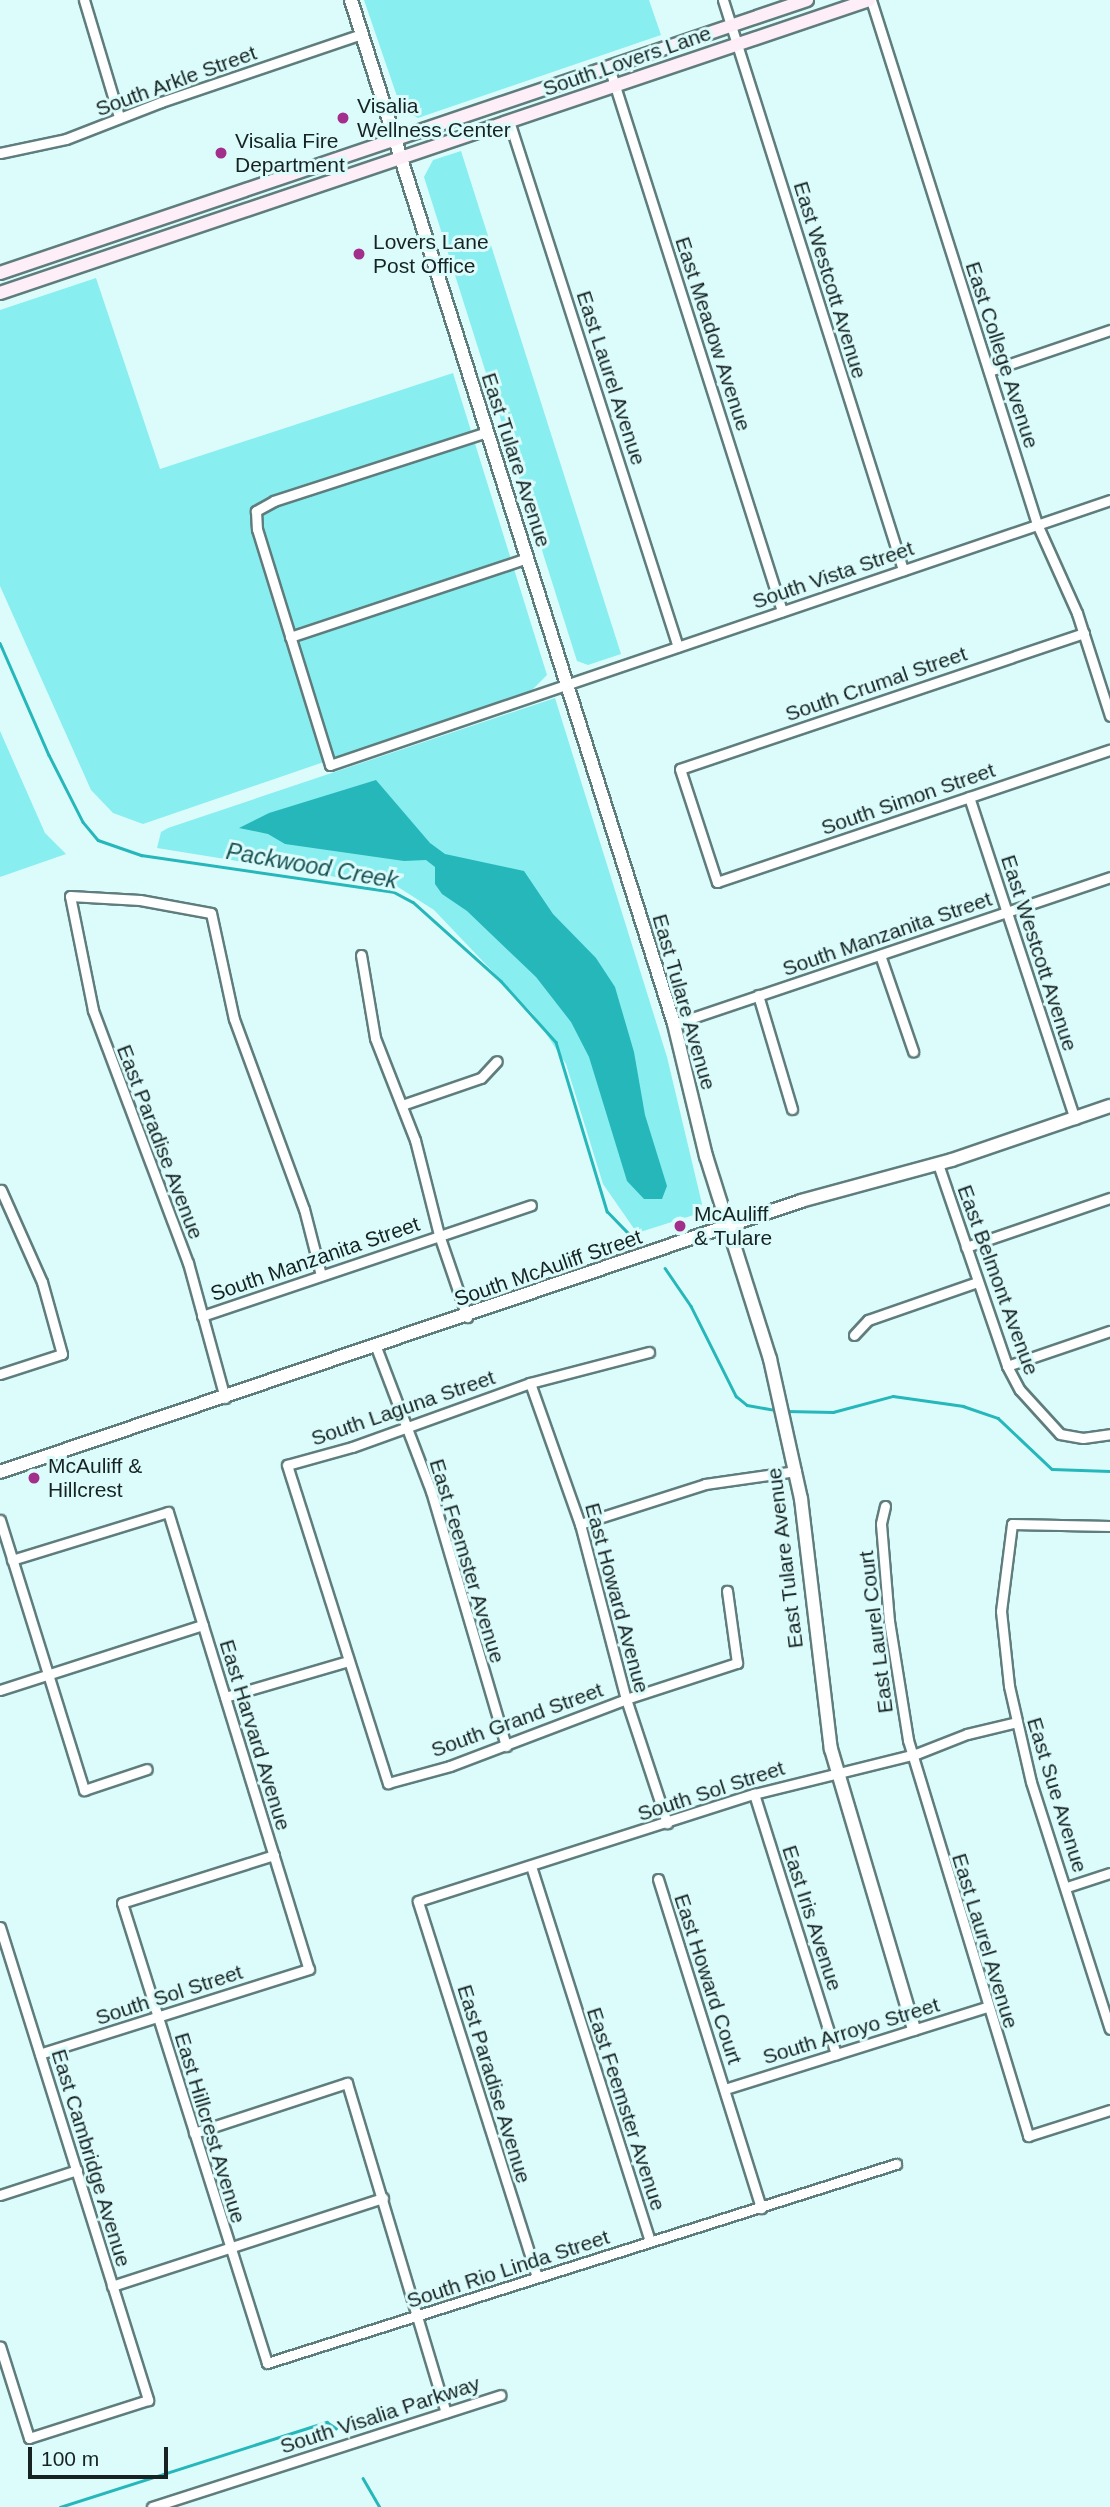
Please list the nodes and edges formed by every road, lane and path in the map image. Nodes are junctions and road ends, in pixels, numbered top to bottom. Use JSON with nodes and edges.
{"nodes":[{"id":1,"x":84,"y":0,"type":"edge"},
{"id":2,"x":351,"y":0,"type":"edge"},
{"id":3,"x":723,"y":0,"type":"edge"},
{"id":4,"x":807,"y":0,"type":"edge"},
{"id":5,"x":870,"y":0,"type":"edge"},
{"id":6,"x":731,"y":26,"type":"junction"},
{"id":7,"x":362,"y":34,"type":"junction"},
{"id":8,"x":737,"y":44,"type":"junction"},
{"id":9,"x":609,"y":67,"type":"junction"},
{"id":10,"x":615,"y":85,"type":"junction"},
{"id":11,"x":119,"y":117,"type":"junction"},
{"id":12,"x":509,"y":121,"type":"junction"},
{"id":13,"x":395,"y":140,"type":"junction"},
{"id":14,"x":1,"y":150,"type":"edge"},
{"id":15,"x":401,"y":157,"type":"junction"},
{"id":16,"x":0,"y":272,"type":"edge"},
{"id":17,"x":0,"y":293,"type":"edge"},
{"id":18,"x":1110,"y":330,"type":"edge"},
{"id":19,"x":989,"y":372,"type":"junction"},
{"id":20,"x":487,"y":432,"type":"junction"},
{"id":21,"x":1110,"y":499,"type":"edge"},
{"id":22,"x":1037,"y":524,"type":"junction"},
{"id":23,"x":527,"y":558,"type":"junction"},
{"id":24,"x":902,"y":570,"type":"junction"},
{"id":25,"x":782,"y":611,"type":"junction"},
{"id":26,"x":1084,"y":632,"type":"junction"},
{"id":27,"x":290,"y":637,"type":"junction"},
{"id":28,"x":678,"y":647,"type":"junction"},
{"id":29,"x":567,"y":684,"type":"junction"},
{"id":30,"x":1110,"y":716,"type":"edge"},
{"id":31,"x":1110,"y":750,"type":"edge"},
{"id":32,"x":969,"y":797,"type":"junction"},
{"id":33,"x":1110,"y":877,"type":"edge"},
{"id":34,"x":717,"y":882,"type":"joint"},
{"id":35,"x":1007,"y":912,"type":"junction"},
{"id":36,"x":360,"y":955,"type":"dead end"},
{"id":37,"x":880,"y":955,"type":"junction"},
{"id":38,"x":758,"y":995,"type":"junction"},
{"id":39,"x":674,"y":1024,"type":"junction"},
{"id":40,"x":913,"y":1051,"type":"dead end"},
{"id":41,"x":497,"y":1061,"type":"dead end"},
{"id":42,"x":402,"y":1105,"type":"junction"},
{"id":43,"x":1110,"y":1107,"type":"edge"},
{"id":44,"x":792,"y":1109,"type":"dead end"},
{"id":45,"x":1075,"y":1119,"type":"junction"},
{"id":46,"x":938,"y":1164,"type":"junction"},
{"id":47,"x":1,"y":1190,"type":"edge"},
{"id":48,"x":1110,"y":1198,"type":"edge"},
{"id":49,"x":531,"y":1205,"type":"dead end"},
{"id":50,"x":728,"y":1226,"type":"junction"},
{"id":51,"x":439,"y":1235,"type":"junction"},
{"id":52,"x":966,"y":1247,"type":"junction"},
{"id":53,"x":321,"y":1275,"type":"junction"},
{"id":54,"x":977,"y":1282,"type":"junction"},
{"id":55,"x":202,"y":1317,"type":"junction"},
{"id":56,"x":467,"y":1317,"type":"junction"},
{"id":57,"x":1110,"y":1331,"type":"edge"},
{"id":58,"x":854,"y":1335,"type":"dead end"},
{"id":59,"x":376,"y":1347,"type":"junction"},
{"id":60,"x":649,"y":1352,"type":"dead end"},
{"id":61,"x":1007,"y":1366,"type":"junction"},
{"id":62,"x":0,"y":1374,"type":"edge"},
{"id":63,"x":530,"y":1383,"type":"junction"},
{"id":64,"x":225,"y":1398,"type":"junction"},
{"id":65,"x":405,"y":1429,"type":"junction"},
{"id":66,"x":1110,"y":1434,"type":"edge"},
{"id":67,"x":796,"y":1471,"type":"junction"},
{"id":68,"x":0,"y":1472,"type":"edge"},
{"id":69,"x":886,"y":1506,"type":"dead end"},
{"id":70,"x":0,"y":1520,"type":"edge"},
{"id":71,"x":580,"y":1524,"type":"junction"},
{"id":72,"x":1110,"y":1526,"type":"edge"},
{"id":73,"x":12,"y":1560,"type":"junction"},
{"id":74,"x":727,"y":1591,"type":"dead end"},
{"id":75,"x":203,"y":1625,"type":"junction"},
{"id":76,"x":348,"y":1661,"type":"junction"},
{"id":77,"x":48,"y":1675,"type":"junction"},
{"id":78,"x":0,"y":1690,"type":"edge"},
{"id":79,"x":225,"y":1697,"type":"junction"},
{"id":80,"x":626,"y":1699,"type":"junction"},
{"id":81,"x":1017,"y":1722,"type":"junction"},
{"id":82,"x":506,"y":1746,"type":"junction"},
{"id":83,"x":912,"y":1755,"type":"junction"},
{"id":84,"x":148,"y":1769,"type":"dead end"},
{"id":85,"x":836,"y":1772,"type":"junction"},
{"id":86,"x":754,"y":1794,"type":"junction"},
{"id":87,"x":667,"y":1823,"type":"junction"},
{"id":88,"x":274,"y":1855,"type":"junction"},
{"id":89,"x":531,"y":1866,"type":"junction"},
{"id":90,"x":1110,"y":1873,"type":"edge"},
{"id":91,"x":658,"y":1879,"type":"dead end"},
{"id":92,"x":1067,"y":1887,"type":"junction"},
{"id":93,"x":418,"y":1901,"type":"joint"},
{"id":94,"x":0,"y":1927,"type":"edge"},
{"id":95,"x":309,"y":1969,"type":"joint"},
{"id":96,"x":987,"y":2007,"type":"junction"},
{"id":97,"x":157,"y":2017,"type":"junction"},
{"id":98,"x":914,"y":2029,"type":"junction"},
{"id":99,"x":1110,"y":2029,"type":"edge"},
{"id":100,"x":40,"y":2054,"type":"junction"},
{"id":101,"x":836,"y":2054,"type":"junction"},
{"id":102,"x":724,"y":2089,"type":"junction"},
{"id":103,"x":1110,"y":2110,"type":"edge"},
{"id":104,"x":194,"y":2133,"type":"junction"},
{"id":105,"x":895,"y":2164,"type":"dead end"},
{"id":106,"x":77,"y":2170,"type":"junction"},
{"id":107,"x":0,"y":2195,"type":"edge"},
{"id":108,"x":383,"y":2198,"type":"junction"},
{"id":109,"x":761,"y":2208,"type":"junction"},
{"id":110,"x":650,"y":2242,"type":"junction"},
{"id":111,"x":229,"y":2246,"type":"junction"},
{"id":112,"x":537,"y":2277,"type":"junction"},
{"id":113,"x":112,"y":2286,"type":"junction"},
{"id":114,"x":418,"y":2316,"type":"junction"},
{"id":115,"x":0,"y":2346,"type":"edge"},
{"id":116,"x":267,"y":2363,"type":"joint"},
{"id":117,"x":500,"y":2395,"type":"dead end"},
{"id":118,"x":446,"y":2412,"type":"junction"},
{"id":119,"x":152,"y":2507,"type":"edge"}],
"edges":[{"from":1,"to":11,"type":"street"},
{"from":2,"to":7,"type":"street","name":"East Tulare Avenue"},
{"from":3,"to":6,"type":"street","name":"East Westcott Avenue"},
{"from":4,"to":6,"type":"main road","name":"South Lovers Lane"},
{"from":5,"to":8,"type":"main road","name":"South Lovers Lane"},
{"from":5,"to":19,"type":"street","name":"East College Avenue"},
{"from":6,"to":8,"type":"street","name":"East Westcott Avenue"},
{"from":6,"to":9,"type":"main road","name":"South Lovers Lane"},
{"from":7,"to":11,"type":"street","name":"South Arkle Street"},
{"from":7,"to":13,"type":"street","name":"East Tulare Avenue"},
{"from":8,"to":10,"type":"main road","name":"South Lovers Lane"},
{"from":8,"to":24,"type":"street","name":"East Westcott Avenue"},
{"from":9,"to":10,"type":"street","name":"East Meadow Avenue"},
{"from":9,"to":13,"type":"main road","name":"South Lovers Lane"},
{"from":10,"to":12,"type":"main road","name":"South Lovers Lane"},
{"from":10,"to":25,"type":"street","name":"East Meadow Avenue"},
{"from":11,"to":14,"type":"street","name":"South Arkle Street"},
{"from":12,"to":15,"type":"main road","name":"South Lovers Lane"},
{"from":12,"to":28,"type":"street","name":"East Laurel Avenue"},
{"from":13,"to":15,"type":"street","name":"East Tulare Avenue"},
{"from":13,"to":16,"type":"main road","name":"South Lovers Lane"},
{"from":15,"to":17,"type":"main road","name":"South Lovers Lane"},
{"from":15,"to":20,"type":"street","name":"East Tulare Avenue"},
{"from":18,"to":19,"type":"street"},
{"from":19,"to":22,"type":"street","name":"East College Avenue"},
{"from":20,"to":23,"type":"street","name":"East Tulare Avenue"},
{"from":20,"to":27,"type":"street"},
{"from":21,"to":22,"type":"street","name":"South Vista Street"},
{"from":22,"to":24,"type":"street","name":"South Vista Street"},
{"from":22,"to":26,"type":"street","name":"East College Avenue"},
{"from":23,"to":27,"type":"street"},
{"from":23,"to":29,"type":"street","name":"East Tulare Avenue"},
{"from":24,"to":25,"type":"street","name":"South Vista Street"},
{"from":25,"to":28,"type":"street","name":"South Vista Street"},
{"from":26,"to":30,"type":"street","name":"East College Avenue"},
{"from":26,"to":34,"type":"street","name":"South Crumal Street"},
{"from":27,"to":29,"type":"street","name":"South Vista Street"},
{"from":28,"to":29,"type":"street","name":"South Vista Street"},
{"from":29,"to":39,"type":"street","name":"East Tulare Avenue"},
{"from":31,"to":32,"type":"street","name":"South Simon Street"},
{"from":32,"to":34,"type":"street","name":"South Simon Street"},
{"from":32,"to":35,"type":"street","name":"East Westcott Avenue"},
{"from":33,"to":35,"type":"street","name":"South Manzanita Street"},
{"from":35,"to":37,"type":"street","name":"South Manzanita Street"},
{"from":35,"to":45,"type":"street","name":"East Westcott Avenue"},
{"from":36,"to":42,"type":"street"},
{"from":37,"to":38,"type":"street","name":"South Manzanita Street"},
{"from":37,"to":40,"type":"street"},
{"from":38,"to":39,"type":"street","name":"South Manzanita Street"},
{"from":38,"to":44,"type":"street"},
{"from":39,"to":50,"type":"street","name":"East Tulare Avenue"},
{"from":41,"to":42,"type":"street"},
{"from":42,"to":51,"type":"street"},
{"from":43,"to":45,"type":"street","name":"South McAuliff Street"},
{"from":45,"to":46,"type":"street","name":"South McAuliff Street"},
{"from":46,"to":50,"type":"street","name":"South McAuliff Street"},
{"from":46,"to":52,"type":"street","name":"East Belmont Avenue"},
{"from":47,"to":62,"type":"street"},
{"from":48,"to":52,"type":"street"},
{"from":49,"to":51,"type":"street","name":"South Manzanita Street"},
{"from":50,"to":56,"type":"street","name":"South McAuliff Street"},
{"from":50,"to":67,"type":"street","name":"East Tulare Avenue"},
{"from":51,"to":53,"type":"street","name":"South Manzanita Street"},
{"from":51,"to":56,"type":"street"},
{"from":52,"to":54,"type":"street","name":"East Belmont Avenue"},
{"from":53,"to":55,"type":"street","name":"South Manzanita Street"},
{"from":53,"to":55,"type":"street","name":"East Paradise Avenue"},
{"from":54,"to":58,"type":"street"},
{"from":54,"to":61,"type":"street","name":"East Belmont Avenue"},
{"from":55,"to":64,"type":"street","name":"East Paradise Avenue"},
{"from":56,"to":59,"type":"street","name":"South McAuliff Street"},
{"from":57,"to":61,"type":"street"},
{"from":59,"to":64,"type":"street","name":"South McAuliff Street"},
{"from":59,"to":65,"type":"street","name":"East Feemster Avenue"},
{"from":60,"to":63,"type":"street","name":"South Laguna Street"},
{"from":61,"to":66,"type":"street","name":"East Belmont Avenue"},
{"from":63,"to":65,"type":"street","name":"South Laguna Street"},
{"from":63,"to":71,"type":"street","name":"East Howard Avenue"},
{"from":64,"to":68,"type":"street","name":"South McAuliff Street"},
{"from":65,"to":76,"type":"street","name":"South Laguna Street"},
{"from":65,"to":82,"type":"street","name":"East Feemster Avenue"},
{"from":67,"to":71,"type":"street"},
{"from":67,"to":85,"type":"street","name":"East Tulare Avenue"},
{"from":69,"to":83,"type":"street","name":"East Laurel Court"},
{"from":70,"to":73,"type":"street"},
{"from":71,"to":80,"type":"street","name":"East Howard Avenue"},
{"from":72,"to":81,"type":"street","name":"East Sue Avenue"},
{"from":73,"to":75,"type":"street","name":"East Harvard Avenue"},
{"from":73,"to":77,"type":"street"},
{"from":74,"to":80,"type":"street","name":"South Grand Street"},
{"from":75,"to":77,"type":"street"},
{"from":75,"to":79,"type":"street","name":"East Harvard Avenue"},
{"from":76,"to":79,"type":"street"},
{"from":76,"to":82,"type":"street","name":"South Grand Street"},
{"from":77,"to":78,"type":"street"},
{"from":77,"to":84,"type":"street"},
{"from":79,"to":88,"type":"street","name":"East Harvard Avenue"},
{"from":80,"to":82,"type":"street","name":"South Grand Street"},
{"from":80,"to":87,"type":"street","name":"East Howard Avenue"},
{"from":81,"to":83,"type":"street","name":"South Sol Street"},
{"from":81,"to":92,"type":"street","name":"East Sue Avenue"},
{"from":83,"to":85,"type":"street","name":"South Sol Street"},
{"from":83,"to":96,"type":"street","name":"East Laurel Avenue"},
{"from":85,"to":86,"type":"street","name":"South Sol Street"},
{"from":85,"to":98,"type":"street","name":"East Tulare Avenue"},
{"from":86,"to":87,"type":"street","name":"South Sol Street"},
{"from":86,"to":101,"type":"street","name":"East Iris Avenue"},
{"from":87,"to":89,"type":"street","name":"South Sol Street"},
{"from":88,"to":95,"type":"street","name":"East Harvard Avenue"},
{"from":88,"to":97,"type":"street","name":"East Hillcrest Avenue"},
{"from":89,"to":93,"type":"street","name":"South Sol Street"},
{"from":89,"to":110,"type":"street","name":"East Feemster Avenue"},
{"from":90,"to":92,"type":"street"},
{"from":91,"to":102,"type":"street","name":"East Howard Court"},
{"from":92,"to":99,"type":"street","name":"East Sue Avenue"},
{"from":93,"to":112,"type":"street","name":"East Paradise Avenue"},
{"from":94,"to":100,"type":"street","name":"East Cambridge Avenue"},
{"from":95,"to":97,"type":"street","name":"South Sol Street"},
{"from":96,"to":98,"type":"street","name":"South Arroyo Street"},
{"from":96,"to":103,"type":"street","name":"East Laurel Avenue"},
{"from":97,"to":100,"type":"street","name":"South Sol Street"},
{"from":97,"to":104,"type":"street","name":"East Hillcrest Avenue"},
{"from":98,"to":101,"type":"street","name":"South Arroyo Street"},
{"from":100,"to":106,"type":"street","name":"East Cambridge Avenue"},
{"from":101,"to":102,"type":"street","name":"South Arroyo Street"},
{"from":102,"to":109,"type":"street"},
{"from":104,"to":108,"type":"street"},
{"from":104,"to":111,"type":"street","name":"East Hillcrest Avenue"},
{"from":105,"to":109,"type":"street","name":"South Rio Linda Street"},
{"from":106,"to":107,"type":"street"},
{"from":106,"to":113,"type":"street","name":"East Cambridge Avenue"},
{"from":108,"to":111,"type":"street"},
{"from":108,"to":114,"type":"street"},
{"from":109,"to":110,"type":"street","name":"South Rio Linda Street"},
{"from":110,"to":112,"type":"street","name":"South Rio Linda Street"},
{"from":111,"to":113,"type":"street"},
{"from":111,"to":116,"type":"street","name":"East Hillcrest Avenue"},
{"from":112,"to":114,"type":"street","name":"South Rio Linda Street"},
{"from":113,"to":115,"type":"street","name":"East Cambridge Avenue"},
{"from":114,"to":116,"type":"street","name":"South Rio Linda Street"},
{"from":114,"to":118,"type":"street"},
{"from":117,"to":118,"type":"street","name":"South Visalia Parkway"},
{"from":118,"to":119,"type":"street","name":"South Visalia Parkway"}]}
